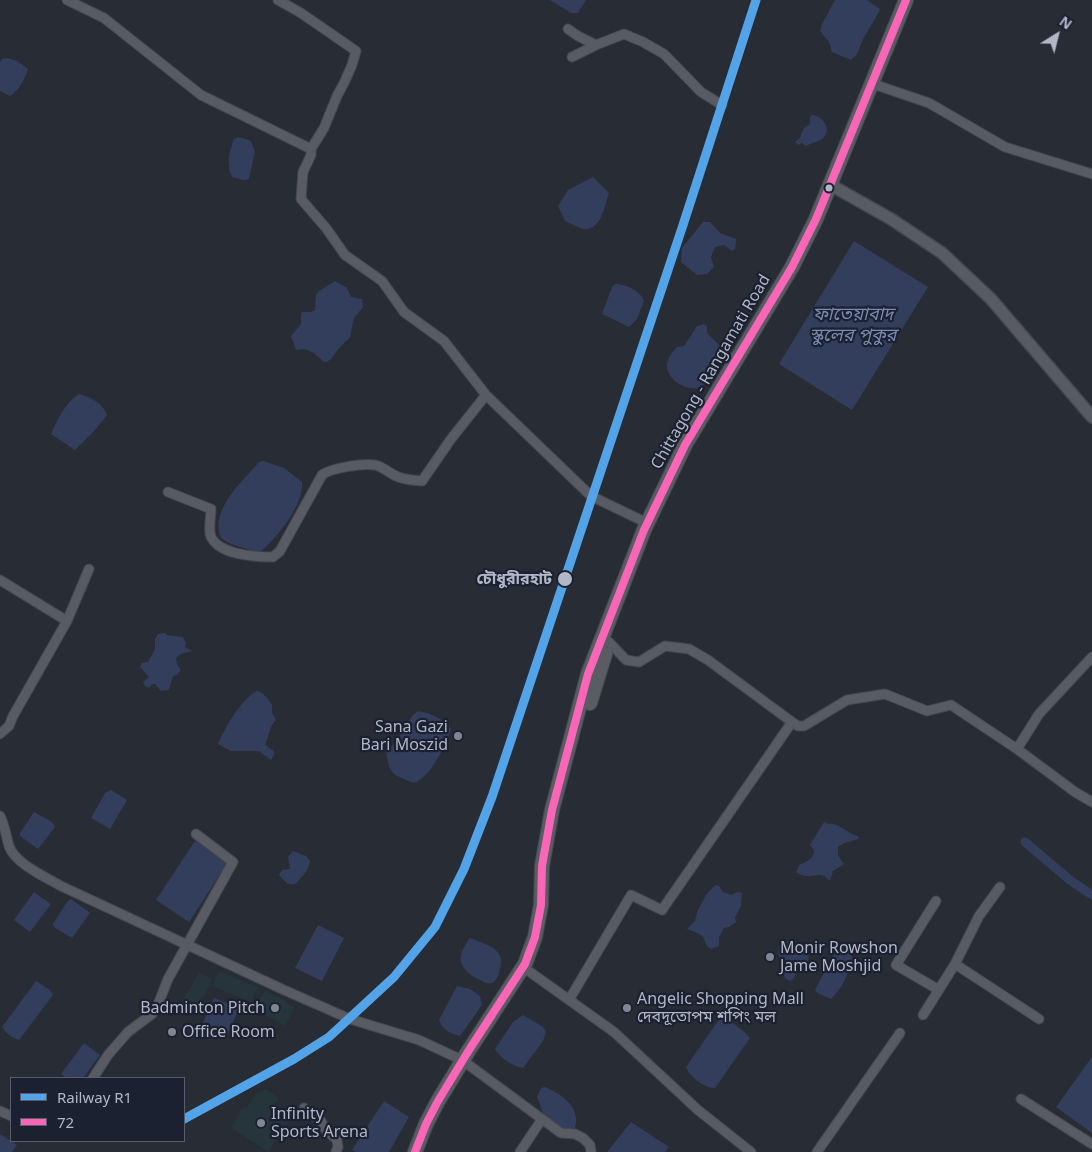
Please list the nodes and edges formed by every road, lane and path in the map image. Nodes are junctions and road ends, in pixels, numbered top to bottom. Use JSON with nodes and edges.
{"nodes":[{"id":1,"x":68,"y":0,"type":"edge"},
{"id":2,"x":278,"y":0,"type":"edge"},
{"id":3,"x":906,"y":0,"type":"edge"},
{"id":4,"x":915,"y":0,"type":"edge"},
{"id":5,"x":568,"y":30,"type":"dead end"},
{"id":6,"x":596,"y":45,"type":"junction"},
{"id":7,"x":572,"y":57,"type":"dead end"},
{"id":8,"x":879,"y":86,"type":"junction"},
{"id":9,"x":722,"y":105,"type":"dead end"},
{"id":10,"x":311,"y":149,"type":"junction"},
{"id":11,"x":1092,"y":174,"type":"edge"},
{"id":12,"x":836,"y":188,"type":"junction"},
{"id":13,"x":486,"y":395,"type":"junction"},
{"id":14,"x":1092,"y":417,"type":"edge"},
{"id":15,"x":168,"y":492,"type":"dead end"},
{"id":16,"x":647,"y":523,"type":"junction"},
{"id":17,"x":89,"y":568,"type":"dead end"},
{"id":18,"x":0,"y":580,"type":"edge"},
{"id":19,"x":67,"y":621,"type":"junction"},
{"id":20,"x":609,"y":642,"type":"junction"},
{"id":21,"x":1092,"y":657,"type":"edge"},
{"id":22,"x":792,"y":722,"type":"junction"},
{"id":23,"x":0,"y":734,"type":"edge"},
{"id":24,"x":1017,"y":749,"type":"junction"},
{"id":25,"x":1092,"y":802,"type":"edge"},
{"id":26,"x":0,"y":816,"type":"edge"},
{"id":27,"x":196,"y":834,"type":"dead end"},
{"id":28,"x":1000,"y":887,"type":"dead end"},
{"id":29,"x":936,"y":901,"type":"dead end"},
{"id":30,"x":187,"y":945,"type":"junction"},
{"id":31,"x":955,"y":964,"type":"junction"},
{"id":32,"x":530,"y":972,"type":"junction"},
{"id":33,"x":939,"y":990,"type":"junction"},
{"id":34,"x":569,"y":1000,"type":"junction"},
{"id":35,"x":923,"y":1015,"type":"dead end"},
{"id":36,"x":1039,"y":1019,"type":"dead end"},
{"id":37,"x":900,"y":1033,"type":"dead end"},
{"id":38,"x":466,"y":1062,"type":"junction"},
{"id":39,"x":94,"y":1077,"type":"edge"},
{"id":40,"x":1021,"y":1099,"type":"dead end"},
{"id":41,"x":304,"y":1108,"type":"dead end"},
{"id":42,"x":542,"y":1119,"type":"junction"},
{"id":43,"x":1092,"y":1144,"type":"edge"},
{"id":44,"x":336,"y":1152,"type":"edge"},
{"id":45,"x":416,"y":1152,"type":"edge"},
{"id":46,"x":425,"y":1152,"type":"edge"},
{"id":47,"x":520,"y":1152,"type":"edge"},
{"id":48,"x":591,"y":1152,"type":"edge"},
{"id":49,"x":751,"y":1152,"type":"edge"},
{"id":50,"x":816,"y":1152,"type":"edge"}],
"edges":[{"from":1,"to":10,"type":"street"},
{"from":2,"to":10,"type":"street"},
{"from":3,"to":16,"type":"highway","name":"Chittagong - Rangamati Road"},
{"from":4,"to":8,"type":"highway","name":"Chittagong - Rangamati Road"},
{"from":5,"to":6,"type":"street"},
{"from":6,"to":7,"type":"street"},
{"from":6,"to":9,"type":"street"},
{"from":8,"to":11,"type":"street"},
{"from":8,"to":12,"type":"highway","name":"Chittagong - Rangamati Road"},
{"from":10,"to":13,"type":"street"},
{"from":12,"to":14,"type":"street"},
{"from":12,"to":20,"type":"highway","name":"Chittagong - Rangamati Road"},
{"from":13,"to":15,"type":"street"},
{"from":13,"to":16,"type":"street"},
{"from":16,"to":38,"type":"highway","name":"Chittagong - Rangamati Road"},
{"from":17,"to":19,"type":"street"},
{"from":18,"to":19,"type":"street"},
{"from":19,"to":23,"type":"street"},
{"from":20,"to":22,"type":"street"},
{"from":20,"to":32,"type":"highway","name":"Chittagong - Rangamati Road"},
{"from":21,"to":24,"type":"street"},
{"from":22,"to":24,"type":"street"},
{"from":22,"to":34,"type":"street"},
{"from":24,"to":25,"type":"street"},
{"from":26,"to":30,"type":"street"},
{"from":27,"to":30,"type":"street"},
{"from":28,"to":31,"type":"street"},
{"from":29,"to":33,"type":"street"},
{"from":30,"to":38,"type":"street"},
{"from":30,"to":39,"type":"street"},
{"from":31,"to":33,"type":"street"},
{"from":31,"to":36,"type":"street"},
{"from":32,"to":34,"type":"street"},
{"from":32,"to":38,"type":"highway","name":"Chittagong - Rangamati Road"},
{"from":33,"to":35,"type":"street"},
{"from":34,"to":49,"type":"street"},
{"from":37,"to":50,"type":"street"},
{"from":38,"to":42,"type":"street"},
{"from":38,"to":45,"type":"highway","name":"Chittagong - Rangamati Road"},
{"from":38,"to":46,"type":"highway","name":"Chittagong - Rangamati Road"},
{"from":40,"to":43,"type":"street"},
{"from":41,"to":44,"type":"street"},
{"from":42,"to":47,"type":"street"},
{"from":42,"to":48,"type":"street"}]}
